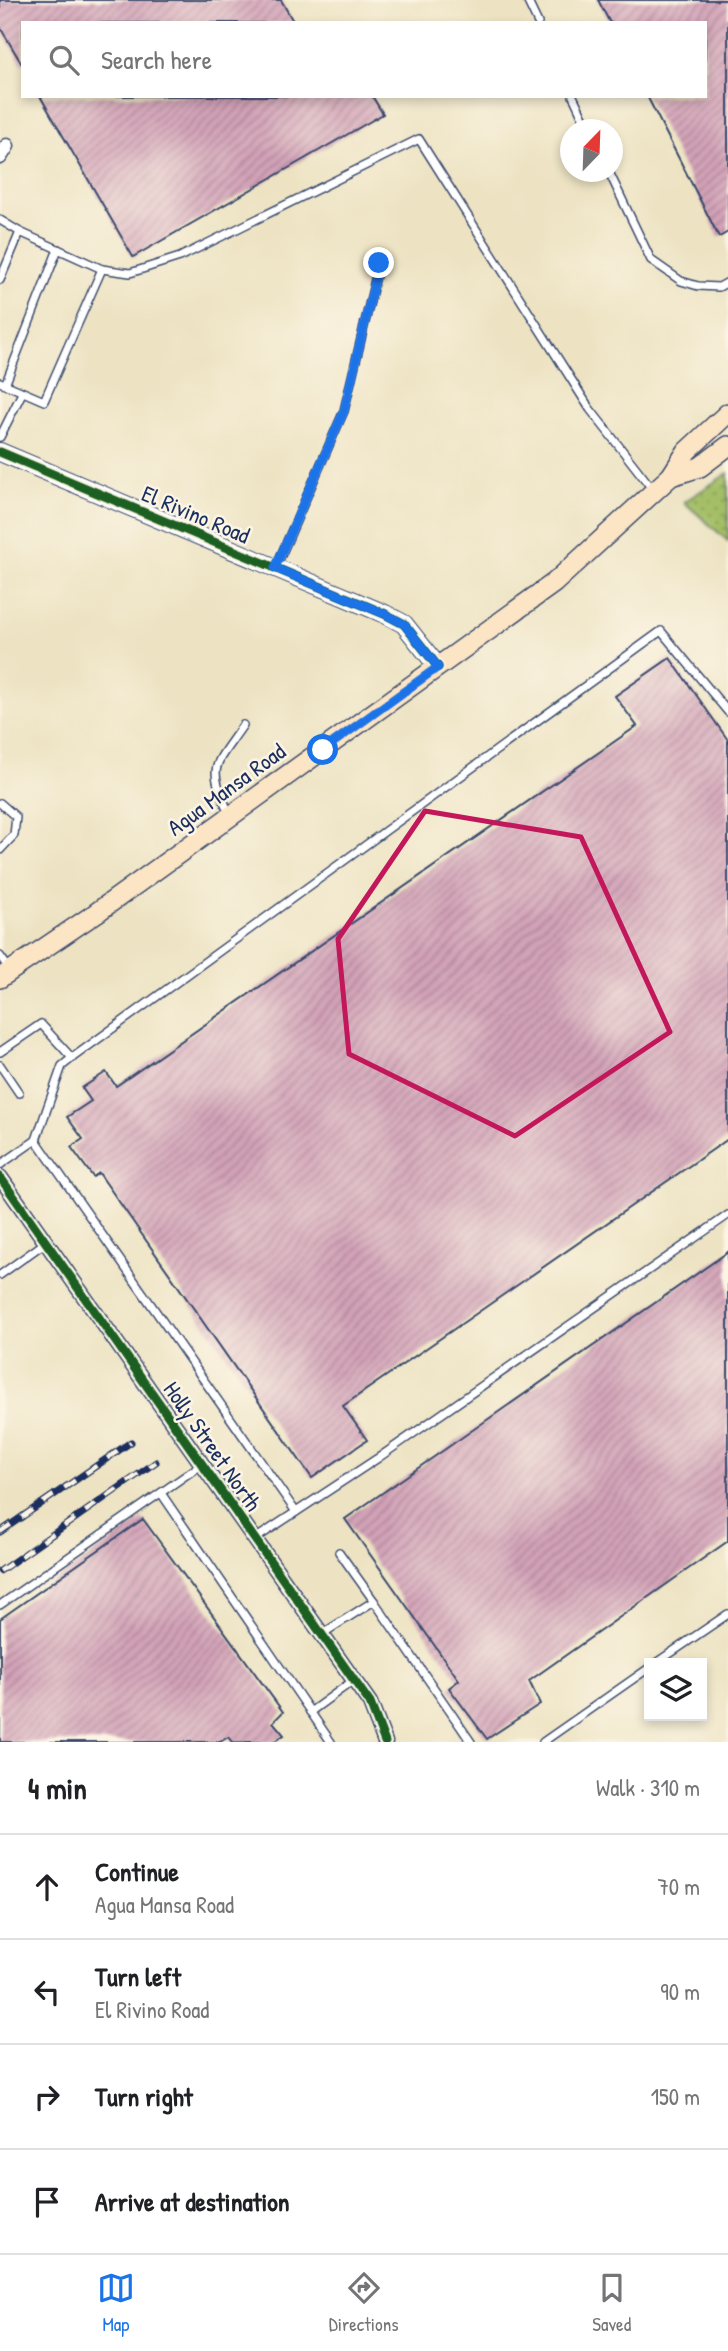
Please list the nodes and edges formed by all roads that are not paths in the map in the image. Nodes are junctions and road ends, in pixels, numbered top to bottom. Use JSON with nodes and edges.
{"nodes":[{"id":1,"x":527,"y":0,"type":"edge"},
{"id":2,"x":537,"y":21,"type":"edge"},
{"id":3,"x":574,"y":98,"type":"edge"},
{"id":4,"x":584,"y":119,"type":"edge"},
{"id":5,"x":614,"y":182,"type":"edge"},
{"id":6,"x":0,"y":220,"type":"edge"},
{"id":7,"x":20,"y":232,"type":"junction"},
{"id":8,"x":58,"y":249,"type":"junction"},
{"id":9,"x":379,"y":263,"type":"dead end"},
{"id":10,"x":102,"y":269,"type":"junction"},
{"id":11,"x":0,"y":280,"type":"edge"},
{"id":12,"x":728,"y":282,"type":"edge"},
{"id":13,"x":2,"y":384,"type":"edge"},
{"id":14,"x":22,"y":393,"type":"junction"},
{"id":15,"x":728,"y":413,"type":"edge"},
{"id":16,"x":0,"y":437,"type":"edge"},
{"id":17,"x":728,"y":446,"type":"edge"},
{"id":18,"x":0,"y":452,"type":"edge"},
{"id":19,"x":671,"y":476,"type":"junction"},
{"id":20,"x":654,"y":492,"type":"junction"},
{"id":21,"x":275,"y":568,"type":"junction"},
{"id":22,"x":438,"y":667,"type":"junction"},
{"id":23,"x":728,"y":712,"type":"edge"},
{"id":24,"x":243,"y":725,"type":"dead end"},
{"id":25,"x":0,"y":803,"type":"edge"},
{"id":26,"x":230,"y":817,"type":"junction"},
{"id":27,"x":0,"y":850,"type":"edge"},
{"id":28,"x":4,"y":968,"type":"edge"},
{"id":29,"x":0,"y":1052,"type":"edge"},
{"id":30,"x":72,"y":1058,"type":"junction"},
{"id":31,"x":0,"y":1065,"type":"edge"},
{"id":32,"x":19,"y":1093,"type":"dead end"},
{"id":33,"x":36,"y":1140,"type":"junction"},
{"id":34,"x":0,"y":1165,"type":"edge"},
{"id":35,"x":0,"y":1177,"type":"edge"},
{"id":36,"x":728,"y":1216,"type":"edge"},
{"id":37,"x":46,"y":1242,"type":"junction"},
{"id":38,"x":0,"y":1275,"type":"edge"},
{"id":39,"x":202,"y":1464,"type":"junction"},
{"id":40,"x":161,"y":1493,"type":"junction"},
{"id":41,"x":296,"y":1513,"type":"junction"},
{"id":42,"x":255,"y":1539,"type":"junction"},
{"id":43,"x":339,"y":1552,"type":"dead end"},
{"id":44,"x":374,"y":1601,"type":"junction"},
{"id":45,"x":0,"y":1605,"type":"edge"},
{"id":46,"x":728,"y":1614,"type":"edge"},
{"id":47,"x":322,"y":1634,"type":"junction"},
{"id":48,"x":663,"y":1658,"type":"edge"},
{"id":49,"x":644,"y":1671,"type":"edge"},
{"id":50,"x":354,"y":1680,"type":"junction"},
{"id":51,"x":310,"y":1712,"type":"junction"},
{"id":52,"x":331,"y":1742,"type":"edge"},
{"id":53,"x":385,"y":1742,"type":"edge"},
{"id":54,"x":471,"y":1742,"type":"edge"},
{"id":55,"x":543,"y":1742,"type":"edge"}],
"edges":[{"from":1,"to":2,"type":"lane"},
{"from":3,"to":4,"type":"lane"},
{"from":5,"to":12,"type":"lane"},
{"from":6,"to":7,"type":"lane"},
{"from":7,"to":8,"type":"lane"},
{"from":7,"to":11,"type":"lane"},
{"from":8,"to":10,"type":"lane"},
{"from":8,"to":13,"type":"lane"},
{"from":9,"to":21,"type":"lane"},
{"from":10,"to":14,"type":"lane"},
{"from":10,"to":20,"type":"lane"},
{"from":13,"to":14,"type":"lane"},
{"from":14,"to":16,"type":"lane"},
{"from":15,"to":19,"type":"main road","name":"Agua Mansa Road"},
{"from":17,"to":19,"type":"main road","name":"Agua Mansa Road"},
{"from":18,"to":21,"type":"street","name":"El Rivino Road"},
{"from":19,"to":20,"type":"main road","name":"Agua Mansa Road"},
{"from":20,"to":22,"type":"main road","name":"Agua Mansa Road"},
{"from":21,"to":22,"type":"street","name":"El Rivino Road"},
{"from":22,"to":26,"type":"main road","name":"Agua Mansa Road"},
{"from":23,"to":30,"type":"lane"},
{"from":24,"to":26,"type":"lane"},
{"from":25,"to":27,"type":"lane"},
{"from":26,"to":28,"type":"main road","name":"Agua Mansa Road"},
{"from":29,"to":30,"type":"lane"},
{"from":30,"to":33,"type":"lane"},
{"from":31,"to":32,"type":"lane"},
{"from":33,"to":34,"type":"lane"},
{"from":33,"to":41,"type":"lane"},
{"from":35,"to":37,"type":"street","name":"Holly Street North"},
{"from":36,"to":41,"type":"lane"},
{"from":37,"to":38,"type":"lane"},
{"from":37,"to":39,"type":"street","name":"Holly Street North"},
{"from":39,"to":40,"type":"lane"},
{"from":39,"to":42,"type":"street","name":"Holly Street North"},
{"from":40,"to":45,"type":"lane"},
{"from":40,"to":51,"type":"lane"},
{"from":41,"to":42,"type":"lane"},
{"from":42,"to":47,"type":"street","name":"Holly Street North"},
{"from":43,"to":44,"type":"lane"},
{"from":44,"to":47,"type":"lane"},
{"from":44,"to":54,"type":"lane"},
{"from":46,"to":48,"type":"lane"},
{"from":47,"to":50,"type":"street","name":"Holly Street North"},
{"from":49,"to":55,"type":"lane"},
{"from":50,"to":51,"type":"lane"},
{"from":50,"to":53,"type":"street","name":"Holly Street North"},
{"from":51,"to":52,"type":"lane"}]}
